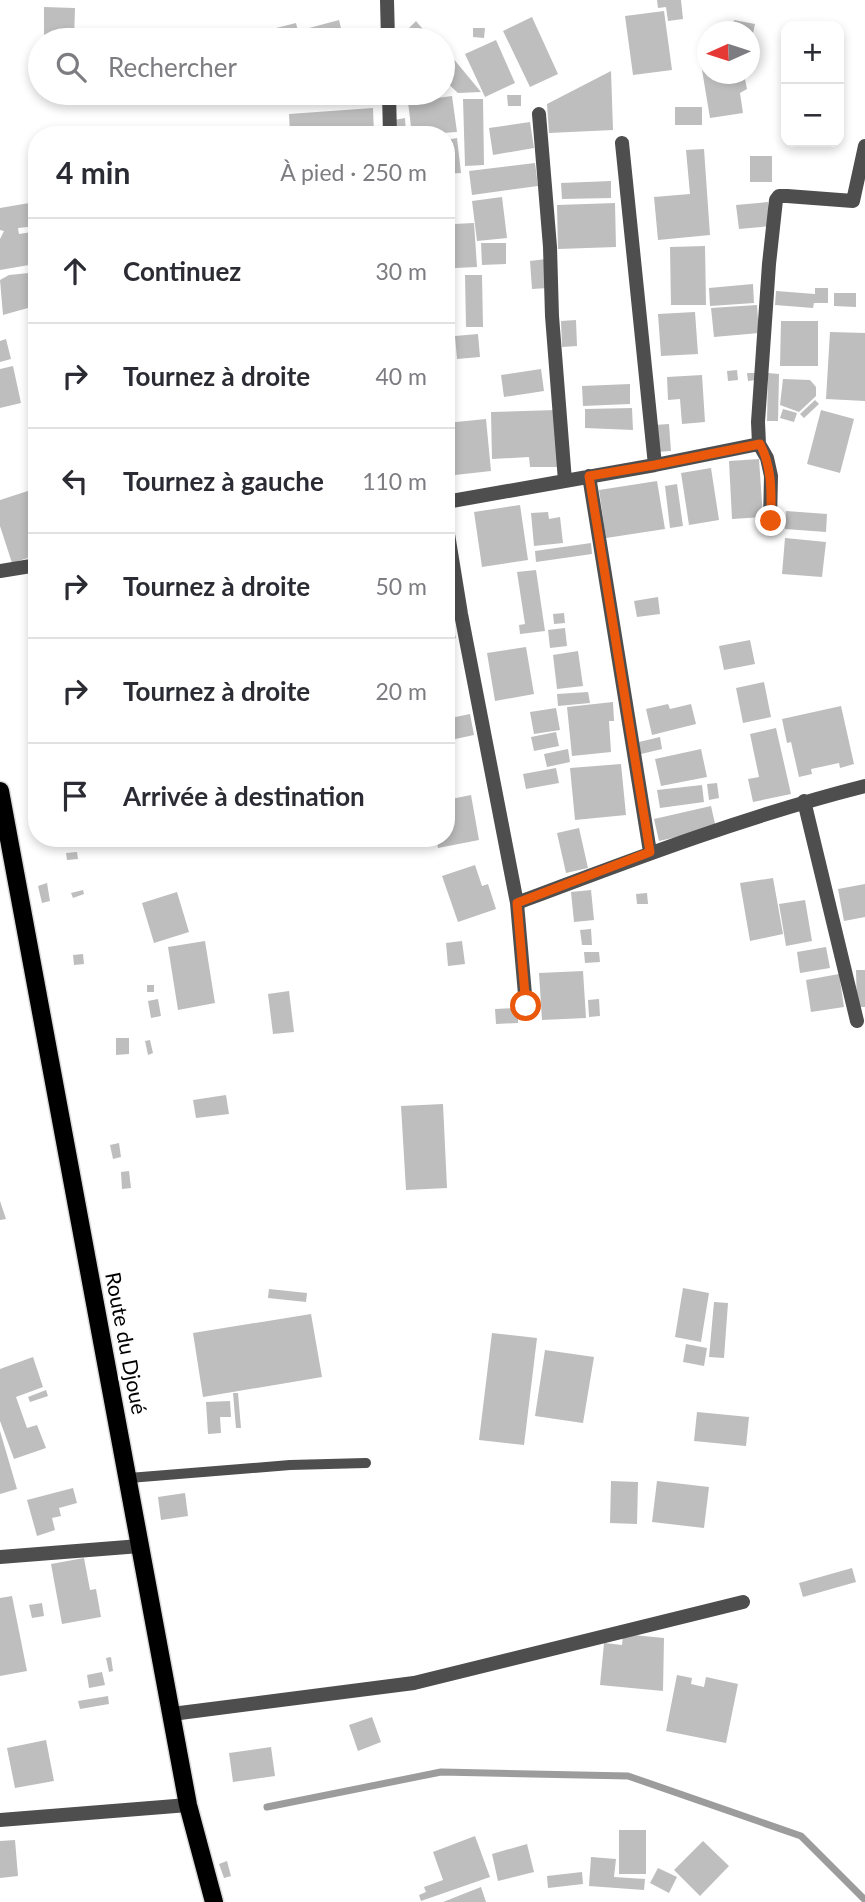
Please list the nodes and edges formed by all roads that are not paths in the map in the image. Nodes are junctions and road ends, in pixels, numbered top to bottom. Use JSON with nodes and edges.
{"nodes":[{"id":1,"x":387,"y":0,"type":"edge"},
{"id":2,"x":388,"y":28,"type":"edge"},
{"id":3,"x":389,"y":105,"type":"edge"},
{"id":4,"x":539,"y":114,"type":"dead end"},
{"id":5,"x":390,"y":126,"type":"edge"},
{"id":6,"x":622,"y":144,"type":"dead end"},
{"id":7,"x":865,"y":146,"type":"edge"},
{"id":8,"x":760,"y":444,"type":"junction"},
{"id":9,"x":655,"y":465,"type":"junction"},
{"id":10,"x":589,"y":476,"type":"junction"},
{"id":11,"x":565,"y":481,"type":"junction"},
{"id":12,"x":455,"y":500,"type":"edge"},
{"id":13,"x":771,"y":521,"type":"dead end"},
{"id":14,"x":28,"y":566,"type":"edge"},
{"id":15,"x":0,"y":571,"type":"edge"},
{"id":16,"x":455,"y":577,"type":"edge"},
{"id":17,"x":865,"y":786,"type":"edge"},
{"id":18,"x":0,"y":791,"type":"edge"},
{"id":19,"x":804,"y":802,"type":"junction"},
{"id":20,"x":650,"y":852,"type":"junction"},
{"id":21,"x":517,"y":903,"type":"junction"},
{"id":22,"x":526,"y":1006,"type":"dead end"},
{"id":23,"x":856,"y":1021,"type":"dead end"},
{"id":24,"x":366,"y":1463,"type":"dead end"},
{"id":25,"x":129,"y":1478,"type":"junction"},
{"id":26,"x":140,"y":1546,"type":"junction"},
{"id":27,"x":0,"y":1557,"type":"edge"},
{"id":28,"x":743,"y":1602,"type":"dead end"},
{"id":29,"x":172,"y":1714,"type":"junction"},
{"id":30,"x":188,"y":1805,"type":"junction"},
{"id":31,"x":0,"y":1819,"type":"edge"},
{"id":32,"x":214,"y":1902,"type":"edge"}],
"edges":[{"from":1,"to":2,"type":"street"},
{"from":3,"to":5,"type":"street"},
{"from":4,"to":11,"type":"street"},
{"from":6,"to":9,"type":"street"},
{"from":7,"to":8,"type":"street"},
{"from":8,"to":9,"type":"street"},
{"from":8,"to":13,"type":"street"},
{"from":9,"to":10,"type":"street"},
{"from":10,"to":11,"type":"street"},
{"from":10,"to":20,"type":"street"},
{"from":11,"to":12,"type":"street"},
{"from":14,"to":15,"type":"street"},
{"from":16,"to":21,"type":"street"},
{"from":17,"to":19,"type":"street"},
{"from":18,"to":25,"type":"main road","name":"Route du Djoué"},
{"from":19,"to":20,"type":"street"},
{"from":19,"to":23,"type":"street"},
{"from":20,"to":21,"type":"street"},
{"from":21,"to":22,"type":"street"},
{"from":24,"to":25,"type":"lane"},
{"from":25,"to":26,"type":"main road","name":"Route du Djoué"},
{"from":26,"to":27,"type":"street"},
{"from":26,"to":29,"type":"main road","name":"Route du Djoué"},
{"from":28,"to":29,"type":"street"},
{"from":29,"to":30,"type":"main road","name":"Route du Djoué"},
{"from":30,"to":31,"type":"street"},
{"from":30,"to":32,"type":"main road","name":"Route du Djoué"}]}
